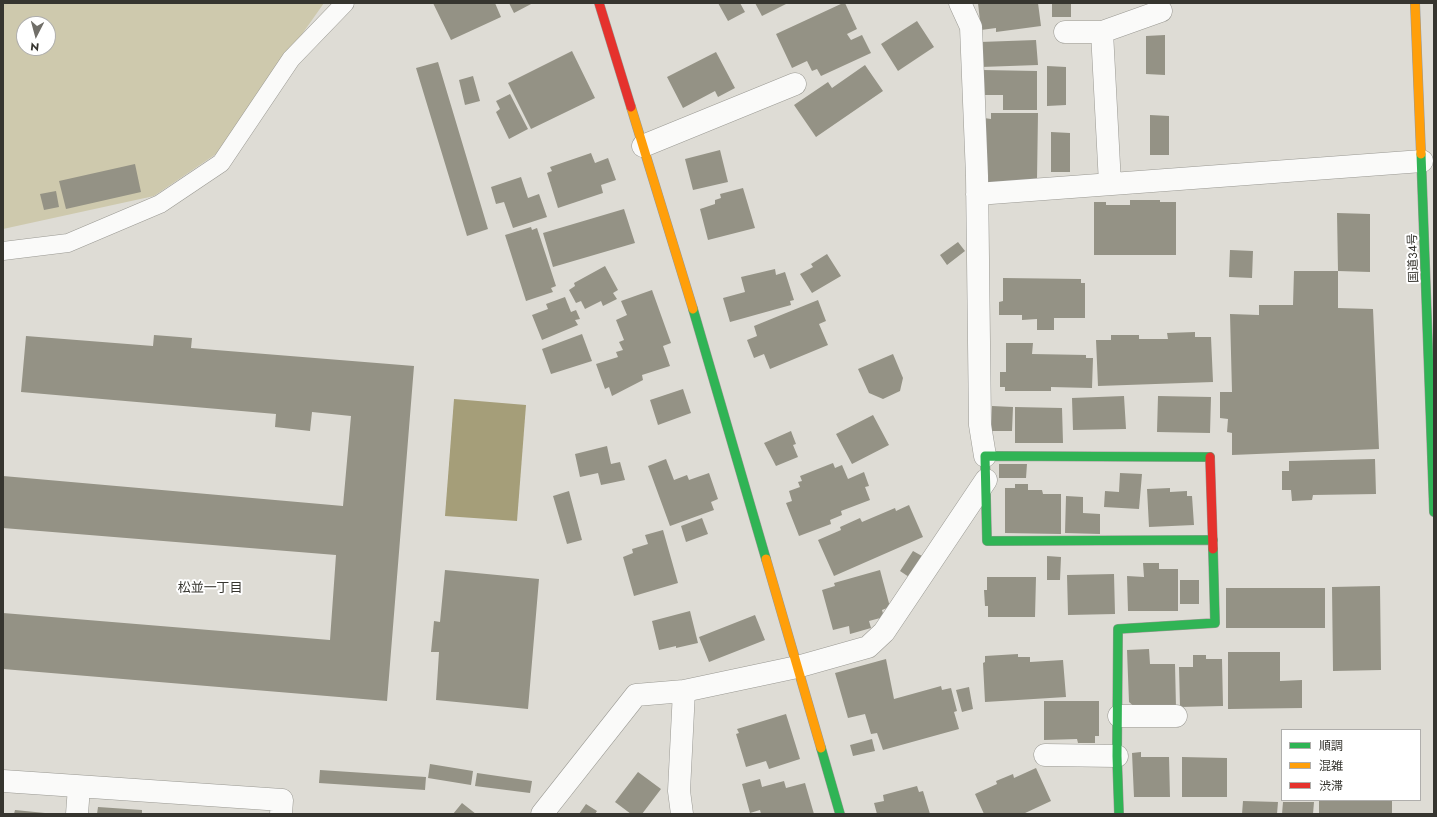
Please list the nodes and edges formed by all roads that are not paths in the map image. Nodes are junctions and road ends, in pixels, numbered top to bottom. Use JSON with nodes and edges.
{"nodes":[{"id":1,"x":345,"y":3,"type":"edge"},
{"id":2,"x":599,"y":3,"type":"edge"},
{"id":3,"x":960,"y":3,"type":"edge"},
{"id":4,"x":1415,"y":3,"type":"edge"},
{"id":5,"x":1161,"y":11,"type":"dead end"},
{"id":6,"x":1065,"y":32,"type":"dead end"},
{"id":7,"x":1102,"y":32,"type":"junction"},
{"id":8,"x":795,"y":84,"type":"dead end"},
{"id":9,"x":643,"y":146,"type":"junction"},
{"id":10,"x":1426,"y":172,"type":"edge"},
{"id":11,"x":1110,"y":184,"type":"junction"},
{"id":12,"x":977,"y":194,"type":"junction"},
{"id":13,"x":3,"y":251,"type":"edge"},
{"id":14,"x":985,"y":456,"type":"junction"},
{"id":15,"x":986,"y":480,"type":"junction"},
{"id":16,"x":1434,"y":512,"type":"edge"},
{"id":17,"x":1213,"y":540,"type":"junction"},
{"id":18,"x":797,"y":667,"type":"junction"},
{"id":19,"x":684,"y":691,"type":"junction"},
{"id":20,"x":1119,"y":716,"type":"junction"},
{"id":21,"x":1176,"y":716,"type":"dead end"},
{"id":22,"x":1045,"y":755,"type":"dead end"},
{"id":23,"x":1117,"y":756,"type":"junction"},
{"id":24,"x":3,"y":781,"type":"edge"},
{"id":25,"x":79,"y":786,"type":"junction"},
{"id":26,"x":77,"y":814,"type":"edge"},
{"id":27,"x":281,"y":814,"type":"edge"},
{"id":28,"x":542,"y":814,"type":"edge"},
{"id":29,"x":682,"y":814,"type":"edge"},
{"id":30,"x":840,"y":814,"type":"edge"},
{"id":31,"x":1120,"y":814,"type":"edge"}],
"edges":[{"from":1,"to":13,"type":"lane"},
{"from":2,"to":9,"type":"main road"},
{"from":3,"to":12,"type":"street"},
{"from":4,"to":10,"type":"main road","name":"国道34号"},
{"from":5,"to":7,"type":"street"},
{"from":6,"to":7,"type":"street"},
{"from":7,"to":11,"type":"street"},
{"from":8,"to":9,"type":"street"},
{"from":9,"to":18,"type":"main road"},
{"from":10,"to":11,"type":"street"},
{"from":10,"to":16,"type":"main road","name":"国道34号"},
{"from":11,"to":12,"type":"street"},
{"from":12,"to":14,"type":"street"},
{"from":14,"to":15,"type":"main road"},
{"from":14,"to":17,"type":"main road"},
{"from":15,"to":17,"type":"main road"},
{"from":15,"to":18,"type":"street"},
{"from":17,"to":20,"type":"main road"},
{"from":18,"to":19,"type":"street"},
{"from":18,"to":30,"type":"main road"},
{"from":19,"to":28,"type":"street"},
{"from":19,"to":29,"type":"street"},
{"from":20,"to":21,"type":"street"},
{"from":20,"to":23,"type":"main road"},
{"from":22,"to":23,"type":"street"},
{"from":23,"to":31,"type":"main road"},
{"from":24,"to":25,"type":"street"},
{"from":25,"to":26,"type":"street"},
{"from":25,"to":27,"type":"street"}]}
